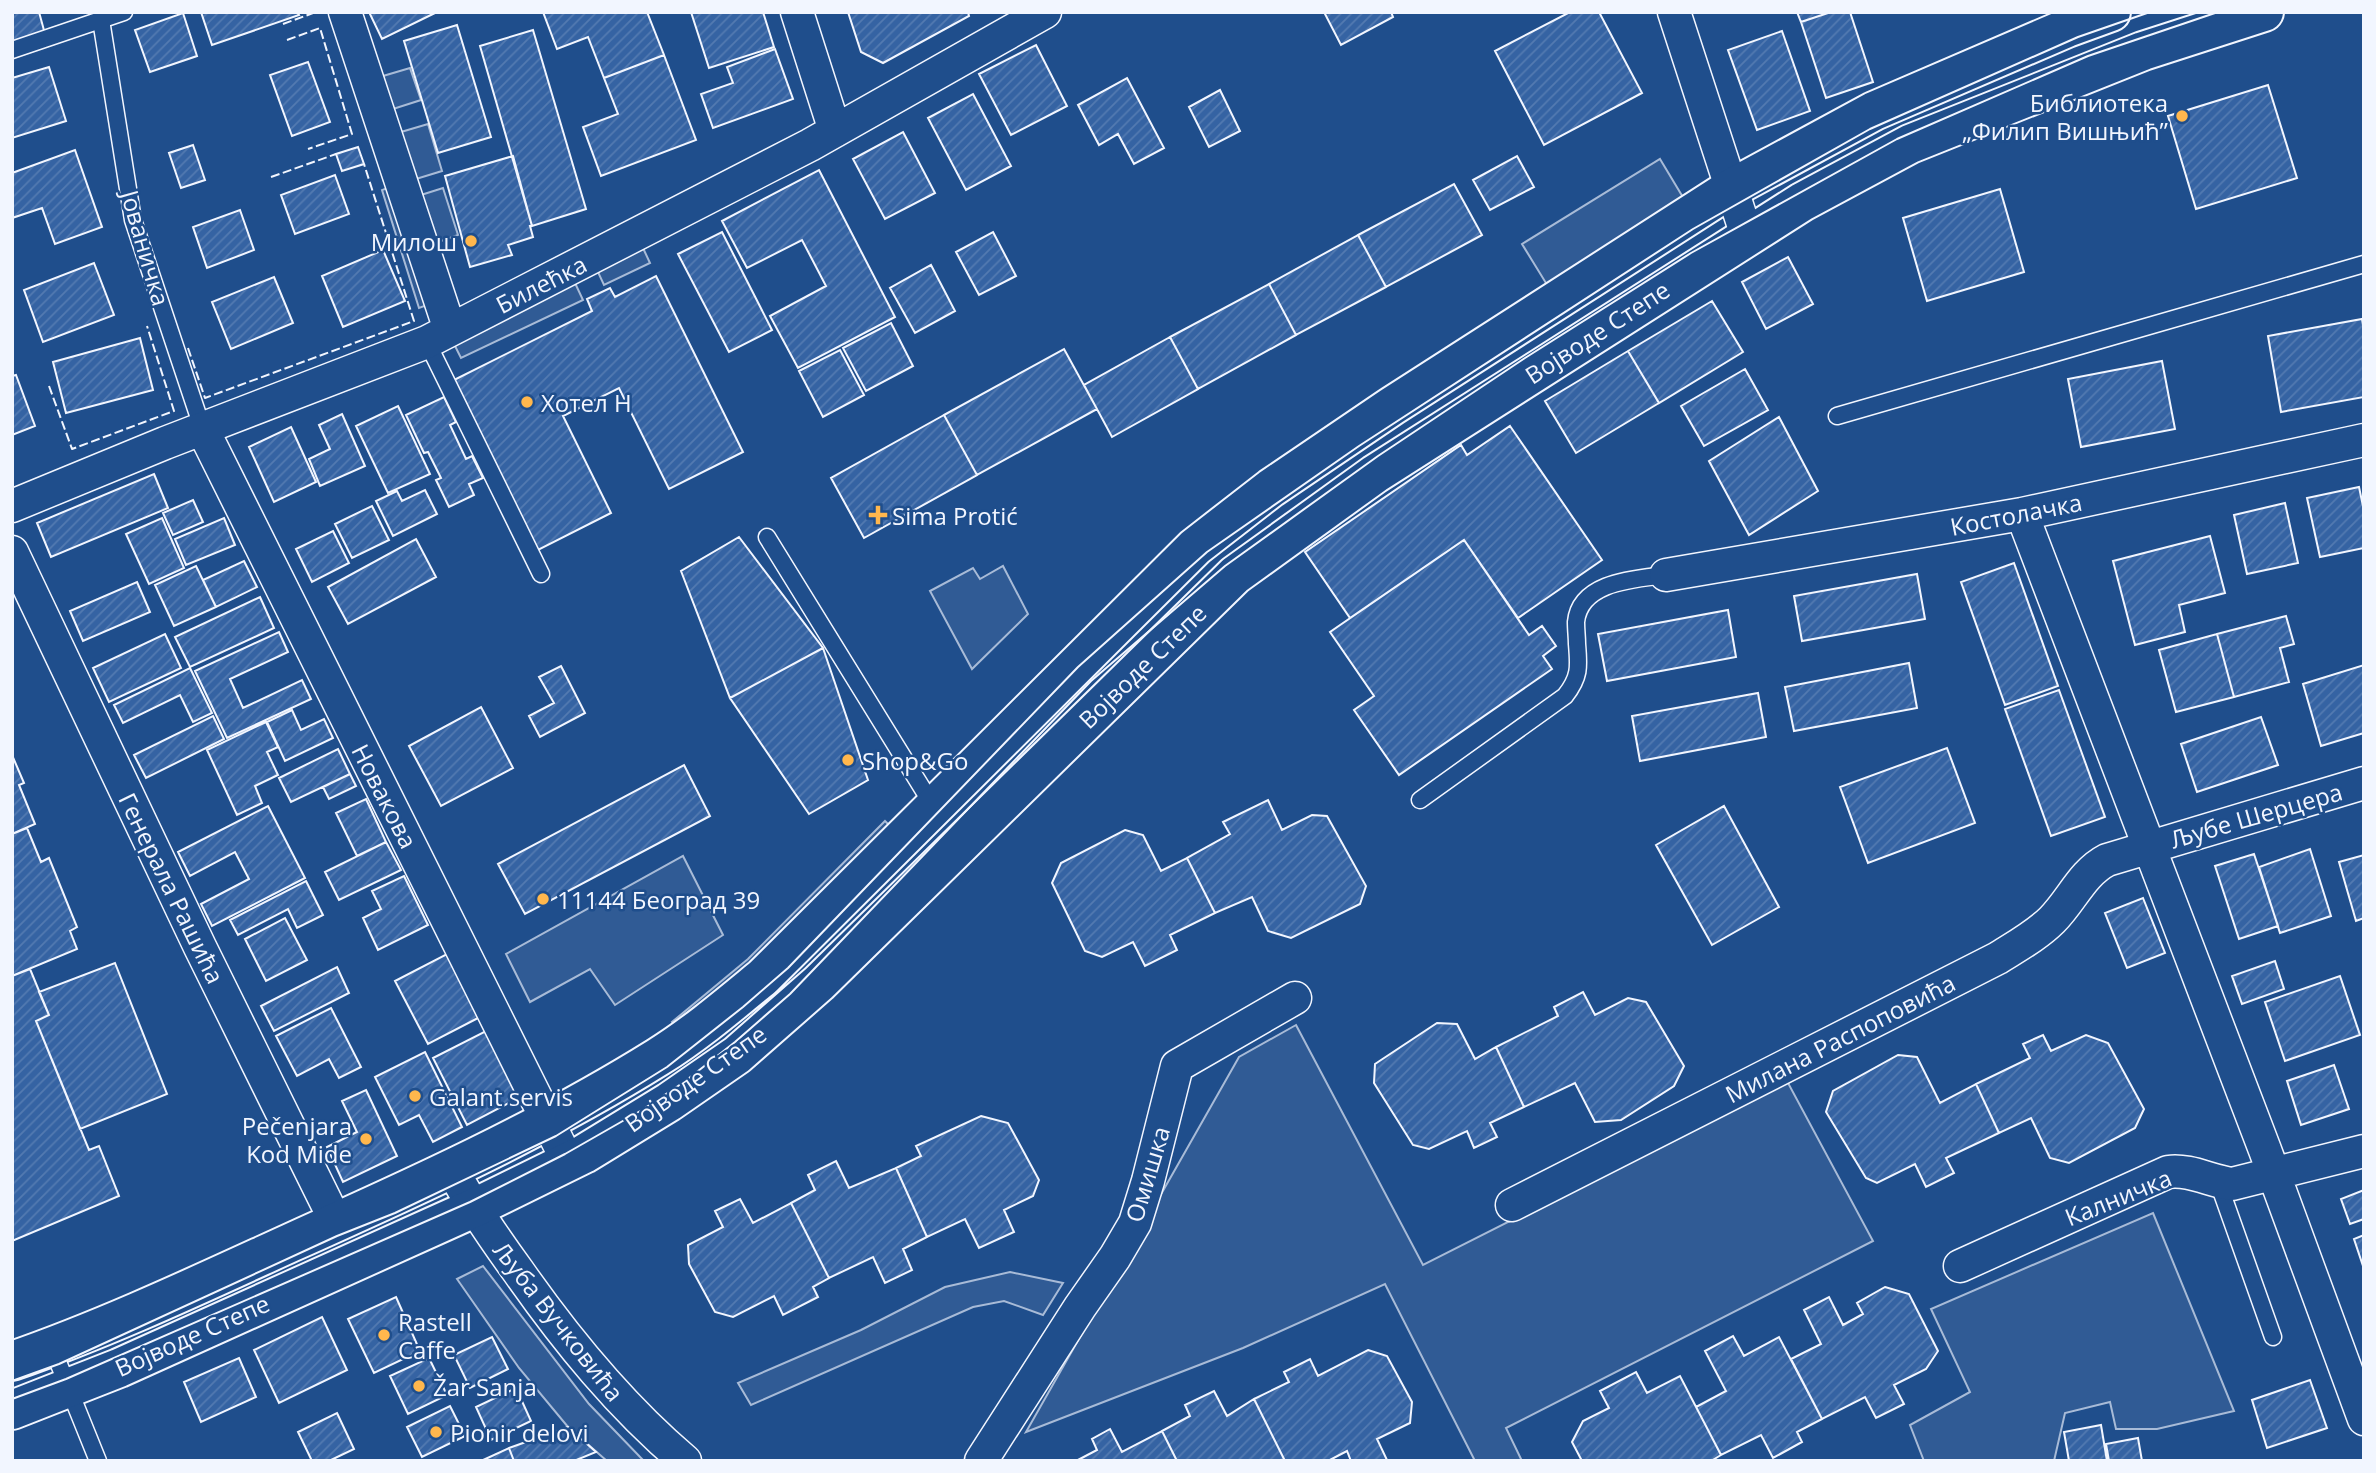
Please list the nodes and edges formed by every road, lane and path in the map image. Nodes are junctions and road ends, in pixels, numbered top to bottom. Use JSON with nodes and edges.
{"nodes":[{"id":1,"x":124,"y":12,"type":"edge"},
{"id":2,"x":345,"y":12,"type":"edge"},
{"id":3,"x":797,"y":12,"type":"edge"},
{"id":4,"x":1045,"y":12,"type":"edge"},
{"id":5,"x":1674,"y":12,"type":"edge"},
{"id":6,"x":2111,"y":12,"type":"edge"},
{"id":7,"x":2264,"y":12,"type":"edge"},
{"id":8,"x":101,"y":20,"type":"junction"},
{"id":9,"x":12,"y":50,"type":"edge"},
{"id":10,"x":835,"y":131,"type":"junction"},
{"id":11,"x":1730,"y":189,"type":"junction"},
{"id":12,"x":1747,"y":236,"type":"junction"},
{"id":13,"x":2364,"y":264,"type":"edge"},
{"id":14,"x":438,"y":336,"type":"junction"},
{"id":15,"x":1837,"y":416,"type":"dead end"},
{"id":16,"x":203,"y":430,"type":"junction"},
{"id":17,"x":2364,"y":440,"type":"edge"},
{"id":18,"x":12,"y":506,"type":"edge"},
{"id":19,"x":2022,"y":514,"type":"junction"},
{"id":20,"x":767,"y":537,"type":"dead end"},
{"id":21,"x":12,"y":552,"type":"edge"},
{"id":22,"x":541,"y":573,"type":"dead end"},
{"id":23,"x":1666,"y":575,"type":"joint"},
{"id":24,"x":2364,"y":783,"type":"edge"},
{"id":25,"x":1420,"y":800,"type":"dead end"},
{"id":26,"x":936,"y":802,"type":"junction"},
{"id":27,"x":2148,"y":847,"type":"junction"},
{"id":28,"x":1296,"y":998,"type":"dead end"},
{"id":29,"x":548,"y":1120,"type":"junction"},
{"id":30,"x":2364,"y":1151,"type":"edge"},
{"id":31,"x":568,"y":1162,"type":"junction"},
{"id":32,"x":451,"y":1167,"type":"junction"},
{"id":33,"x":2274,"y":1174,"type":"junction"},
{"id":34,"x":2218,"y":1182,"type":"junction"},
{"id":35,"x":1512,"y":1205,"type":"dead end"},
{"id":36,"x":474,"y":1209,"type":"junction"},
{"id":37,"x":336,"y":1223,"type":"junction"},
{"id":38,"x":1960,"y":1266,"type":"dead end"},
{"id":39,"x":2273,"y":1337,"type":"dead end"},
{"id":40,"x":52,"y":1347,"type":"junction"},
{"id":41,"x":12,"y":1361,"type":"edge"},
{"id":42,"x":69,"y":1389,"type":"junction"},
{"id":43,"x":12,"y":1410,"type":"edge"},
{"id":44,"x":2364,"y":1419,"type":"edge"},
{"id":45,"x":98,"y":1461,"type":"edge"},
{"id":46,"x":685,"y":1461,"type":"edge"},
{"id":47,"x":981,"y":1461,"type":"edge"}],
"edges":[{"from":1,"to":8,"type":"lane"},
{"from":2,"to":14,"type":"street"},
{"from":3,"to":10,"type":"street"},
{"from":4,"to":10,"type":"street","name":"Билећка"},
{"from":5,"to":11,"type":"street"},
{"from":6,"to":11,"type":"main road","name":"Војводе Степе"},
{"from":7,"to":12,"type":"main road","name":"Војводе Степе"},
{"from":8,"to":9,"type":"lane"},
{"from":8,"to":16,"type":"lane","name":"Јованичка"},
{"from":10,"to":14,"type":"street","name":"Билећка"},
{"from":11,"to":12,"type":"street"},
{"from":11,"to":26,"type":"main road","name":"Војводе Степе"},
{"from":12,"to":31,"type":"main road","name":"Војводе Степе"},
{"from":13,"to":15,"type":"lane"},
{"from":14,"to":16,"type":"street","name":"Билећка"},
{"from":14,"to":22,"type":"lane"},
{"from":16,"to":18,"type":"street","name":"Билећка"},
{"from":16,"to":29,"type":"street","name":"Новакова"},
{"from":17,"to":19,"type":"street","name":"Костолачка"},
{"from":19,"to":23,"type":"street","name":"Костолачка"},
{"from":19,"to":27,"type":"street"},
{"from":20,"to":26,"type":"lane"},
{"from":21,"to":37,"type":"street","name":"Генерала Рашића"},
{"from":23,"to":25,"type":"lane"},
{"from":24,"to":27,"type":"street","name":"Љубе Шерцера"},
{"from":26,"to":29,"type":"main road","name":"Војводе Степе"},
{"from":27,"to":33,"type":"street"},
{"from":27,"to":35,"type":"street","name":"Милана Распоповића"},
{"from":28,"to":47,"type":"street","name":"Омишка"},
{"from":29,"to":31,"type":"street","name":"Новакова"},
{"from":29,"to":32,"type":"main road","name":"Војводе Степе"},
{"from":30,"to":33,"type":"street","name":"Калничка"},
{"from":31,"to":36,"type":"main road","name":"Војводе Степе"},
{"from":32,"to":36,"type":"street","name":"Љуба Вучковића"},
{"from":32,"to":37,"type":"main road","name":"Војводе Степе"},
{"from":33,"to":34,"type":"street","name":"Калничка"},
{"from":33,"to":44,"type":"street"},
{"from":34,"to":38,"type":"street","name":"Калничка"},
{"from":34,"to":39,"type":"lane"},
{"from":36,"to":42,"type":"main road","name":"Војводе Степе"},
{"from":36,"to":46,"type":"street","name":"Љуба Вучковића"},
{"from":37,"to":40,"type":"main road","name":"Војводе Степе"},
{"from":40,"to":41,"type":"main road","name":"Војводе Степе"},
{"from":40,"to":42,"type":"lane"},
{"from":42,"to":43,"type":"main road","name":"Војводе Степе"},
{"from":42,"to":45,"type":"lane"}]}
